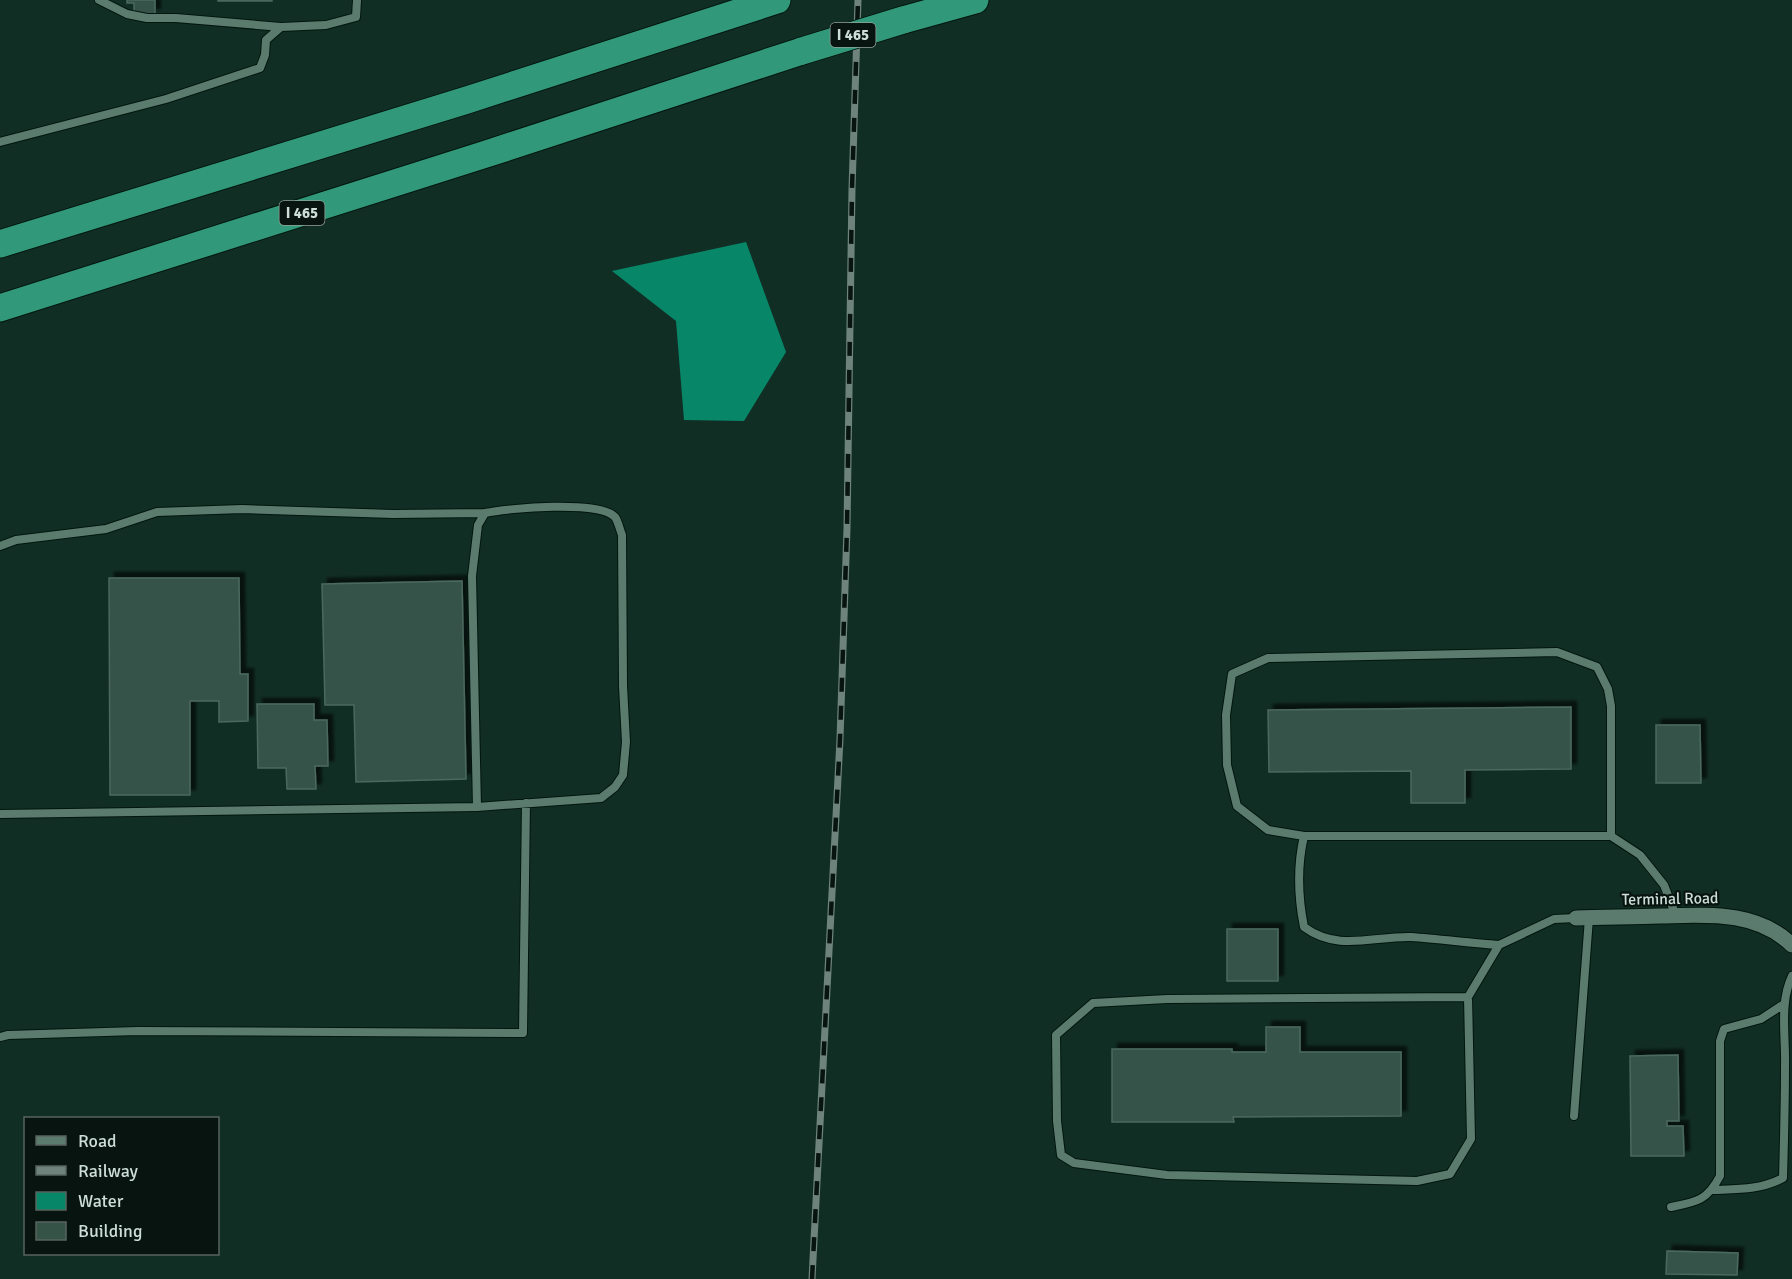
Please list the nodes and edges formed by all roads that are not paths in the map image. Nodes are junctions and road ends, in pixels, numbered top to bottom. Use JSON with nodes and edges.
{"nodes":[{"id":1,"x":99,"y":0,"type":"edge"},
{"id":2,"x":357,"y":0,"type":"edge"},
{"id":3,"x":777,"y":0,"type":"edge"},
{"id":4,"x":975,"y":0,"type":"edge"},
{"id":5,"x":281,"y":27,"type":"junction"},
{"id":6,"x":0,"y":142,"type":"edge"},
{"id":7,"x":2,"y":243,"type":"edge"},
{"id":8,"x":0,"y":308,"type":"edge"},
{"id":9,"x":486,"y":513,"type":"junction"},
{"id":10,"x":0,"y":546,"type":"edge"},
{"id":11,"x":526,"y":803,"type":"junction"},
{"id":12,"x":477,"y":807,"type":"junction"},
{"id":13,"x":0,"y":814,"type":"edge"},
{"id":14,"x":1304,"y":836,"type":"junction"},
{"id":15,"x":1611,"y":836,"type":"junction"},
{"id":16,"x":1676,"y":916,"type":"junction"},
{"id":17,"x":1583,"y":918,"type":"junction"},
{"id":18,"x":1499,"y":945,"type":"junction"},
{"id":19,"x":1792,"y":945,"type":"edge"},
{"id":20,"x":1792,"y":976,"type":"edge"},
{"id":21,"x":1468,"y":997,"type":"junction"},
{"id":22,"x":1784,"y":1004,"type":"junction"},
{"id":23,"x":0,"y":1037,"type":"edge"},
{"id":24,"x":1789,"y":1041,"type":"edge"},
{"id":25,"x":1574,"y":1116,"type":"dead end"},
{"id":26,"x":1713,"y":1190,"type":"junction"},
{"id":27,"x":1671,"y":1207,"type":"dead end"}],
"edges":[{"from":1,"to":5,"type":"lane"},
{"from":2,"to":5,"type":"lane"},
{"from":3,"to":7,"type":"highway"},
{"from":4,"to":8,"type":"highway","number":"I 465","bridge":true},
{"from":5,"to":6,"type":"lane"},
{"from":9,"to":10,"type":"lane"},
{"from":9,"to":11,"type":"lane"},
{"from":9,"to":12,"type":"lane"},
{"from":11,"to":12,"type":"lane"},
{"from":11,"to":23,"type":"lane"},
{"from":12,"to":13,"type":"lane"},
{"from":14,"to":15,"type":"lane"},
{"from":14,"to":15,"type":"lane"},
{"from":14,"to":18,"type":"lane"},
{"from":15,"to":16,"type":"lane"},
{"from":16,"to":17,"type":"street","name":"Terminal Road"},
{"from":16,"to":19,"type":"street","name":"Terminal Road"},
{"from":17,"to":18,"type":"lane"},
{"from":17,"to":25,"type":"lane"},
{"from":18,"to":21,"type":"lane"},
{"from":20,"to":22,"type":"lane"},
{"from":21,"to":21,"type":"lane"},
{"from":22,"to":24,"type":"lane"},
{"from":22,"to":26,"type":"lane"},
{"from":24,"to":26,"type":"lane"},
{"from":26,"to":27,"type":"lane"}]}
